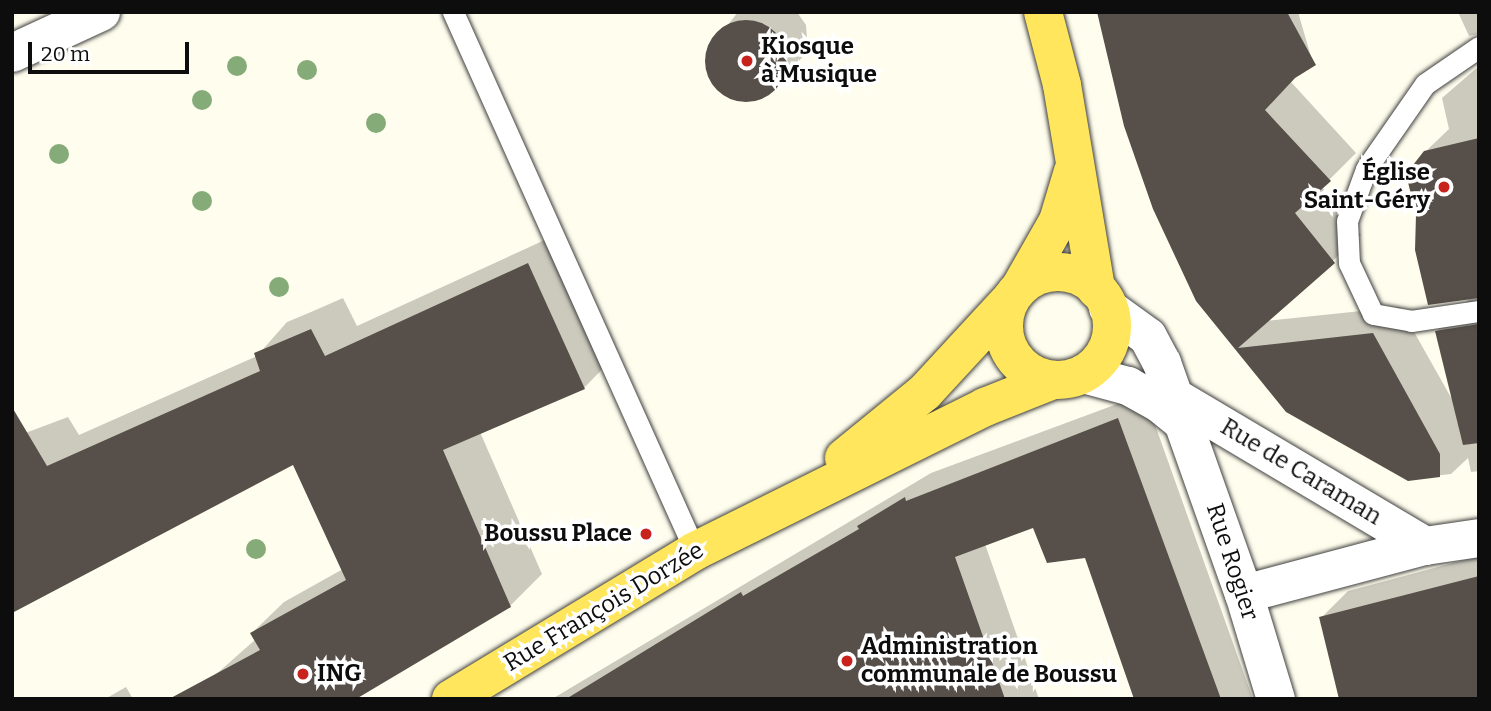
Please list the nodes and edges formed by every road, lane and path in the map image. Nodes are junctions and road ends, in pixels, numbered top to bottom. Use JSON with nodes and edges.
{"nodes":[{"id":1,"x":101,"y":12,"type":"edge"},
{"id":2,"x":453,"y":12,"type":"edge"},
{"id":3,"x":1043,"y":12,"type":"edge"},
{"id":4,"x":1479,"y":47,"type":"edge"},
{"id":5,"x":12,"y":52,"type":"edge"},
{"id":6,"x":1074,"y":162,"type":"junction"},
{"id":7,"x":1015,"y":294,"type":"junction"},
{"id":8,"x":1102,"y":298,"type":"junction"},
{"id":9,"x":1479,"y":311,"type":"edge"},
{"id":10,"x":1068,"y":377,"type":"junction"},
{"id":11,"x":1181,"y":412,"type":"junction"},
{"id":12,"x":758,"y":518,"type":"junction"},
{"id":13,"x":1479,"y":538,"type":"edge"},
{"id":14,"x":1425,"y":546,"type":"junction"},
{"id":15,"x":695,"y":551,"type":"junction"},
{"id":16,"x":1244,"y":594,"type":"junction"},
{"id":17,"x":450,"y":699,"type":"edge"},
{"id":18,"x":1276,"y":699,"type":"edge"}],
"edges":[{"from":1,"to":5,"type":"street"},
{"from":2,"to":15,"type":"lane"},
{"from":3,"to":6,"type":"main road"},
{"from":4,"to":9,"type":"lane"},
{"from":6,"to":7,"type":"main road"},
{"from":6,"to":8,"type":"main road"},
{"from":7,"to":8,"type":"main road"},
{"from":7,"to":10,"type":"main road"},
{"from":7,"to":12,"type":"main road","name":"Rue François Dorzée"},
{"from":8,"to":10,"type":"main road"},
{"from":8,"to":11,"type":"street","name":"Rue Rogier"},
{"from":10,"to":11,"type":"street"},
{"from":10,"to":12,"type":"main road","name":"Rue François Dorzée"},
{"from":11,"to":14,"type":"street","name":"Rue de Caraman"},
{"from":11,"to":16,"type":"street","name":"Rue Rogier"},
{"from":12,"to":15,"type":"main road","name":"Rue François Dorzée"},
{"from":13,"to":14,"type":"street","name":"Rue de Caraman"},
{"from":14,"to":16,"type":"street","name":"Rue de Caraman"},
{"from":15,"to":17,"type":"main road","name":"Rue François Dorzée"},
{"from":16,"to":18,"type":"street","name":"Rue Rogier"}]}
